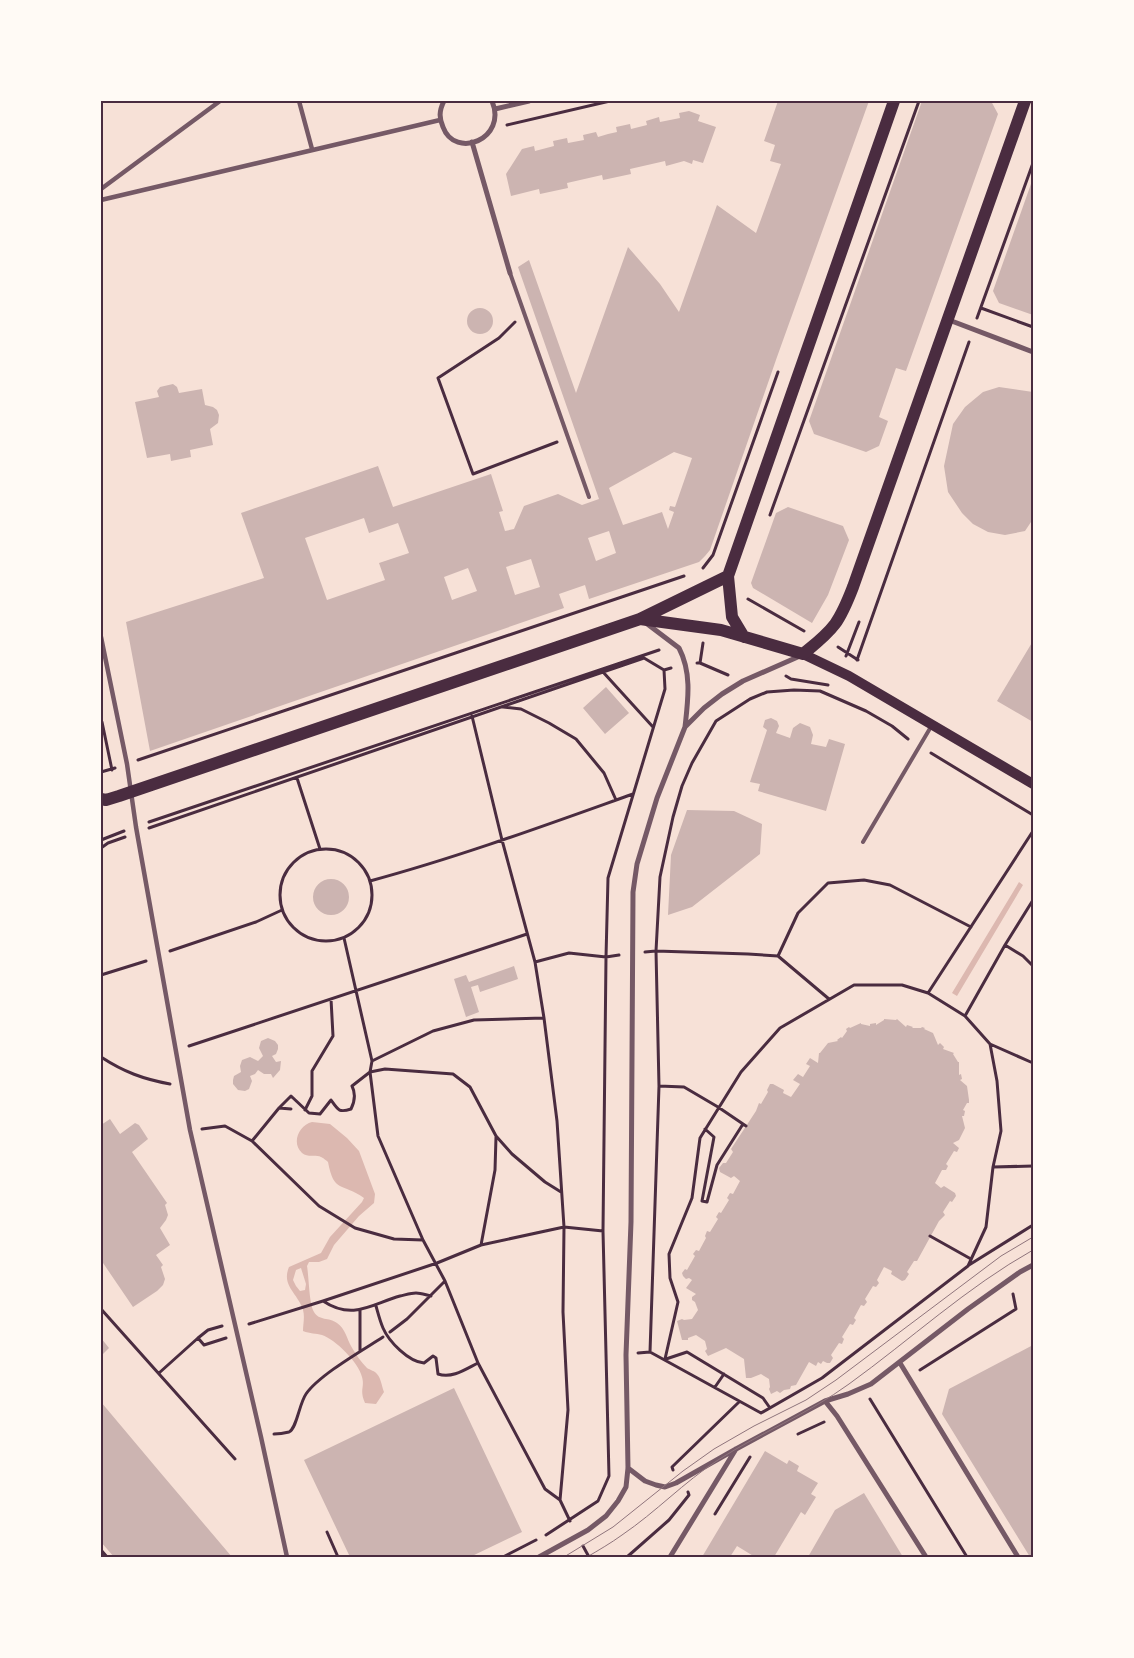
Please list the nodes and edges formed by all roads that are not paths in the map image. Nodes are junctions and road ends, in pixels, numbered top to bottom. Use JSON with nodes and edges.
{"nodes":[{"id":1,"x":220,"y":101,"type":"edge"},
{"id":2,"x":299,"y":101,"type":"edge"},
{"id":3,"x":444,"y":101,"type":"edge"},
{"id":4,"x":492,"y":101,"type":"edge"},
{"id":5,"x":529,"y":101,"type":"edge"},
{"id":6,"x":894,"y":101,"type":"edge"},
{"id":7,"x":1025,"y":101,"type":"edge"},
{"id":8,"x":495,"y":109,"type":"junction"},
{"id":9,"x":440,"y":120,"type":"junction"},
{"id":10,"x":472,"y":142,"type":"junction"},
{"id":11,"x":312,"y":149,"type":"junction"},
{"id":12,"x":101,"y":189,"type":"edge"},
{"id":13,"x":101,"y":200,"type":"edge"},
{"id":14,"x":510,"y":273,"type":"joint"},
{"id":15,"x":947,"y":319,"type":"junction"},
{"id":16,"x":1033,"y":352,"type":"edge"},
{"id":17,"x":589,"y":497,"type":"dead end"},
{"id":18,"x":725,"y":582,"type":"junction"},
{"id":19,"x":640,"y":619,"type":"junction"},
{"id":20,"x":744,"y":636,"type":"junction"},
{"id":21,"x":101,"y":637,"type":"edge"},
{"id":22,"x":803,"y":654,"type":"junction"},
{"id":23,"x":932,"y":724,"type":"junction"},
{"id":24,"x":685,"y":727,"type":"junction"},
{"id":25,"x":1033,"y":784,"type":"edge"},
{"id":26,"x":130,"y":792,"type":"junction"},
{"id":27,"x":103,"y":801,"type":"edge"},
{"id":28,"x":863,"y":842,"type":"dead end"},
{"id":29,"x":1033,"y":1265,"type":"edge"},
{"id":30,"x":900,"y":1363,"type":"junction"},
{"id":31,"x":825,"y":1401,"type":"junction"},
{"id":32,"x":736,"y":1448,"type":"junction"},
{"id":33,"x":628,"y":1468,"type":"junction"},
{"id":34,"x":287,"y":1557,"type":"edge"},
{"id":35,"x":539,"y":1557,"type":"edge"},
{"id":36,"x":670,"y":1557,"type":"edge"},
{"id":37,"x":926,"y":1557,"type":"edge"},
{"id":38,"x":1018,"y":1557,"type":"edge"}],
"edges":[{"from":1,"to":12,"type":"street"},
{"from":2,"to":11,"type":"street"},
{"from":3,"to":9,"type":"street"},
{"from":4,"to":8,"type":"street"},
{"from":5,"to":8,"type":"street"},
{"from":6,"to":18,"type":"main road"},
{"from":7,"to":15,"type":"main road"},
{"from":8,"to":10,"type":"street"},
{"from":9,"to":10,"type":"street"},
{"from":9,"to":11,"type":"street"},
{"from":10,"to":14,"type":"street"},
{"from":11,"to":13,"type":"street"},
{"from":14,"to":17,"type":"lane"},
{"from":15,"to":16,"type":"street"},
{"from":15,"to":22,"type":"main road"},
{"from":18,"to":19,"type":"main road"},
{"from":18,"to":20,"type":"main road"},
{"from":19,"to":20,"type":"main road"},
{"from":19,"to":24,"type":"street"},
{"from":19,"to":26,"type":"main road"},
{"from":20,"to":22,"type":"main road"},
{"from":21,"to":26,"type":"street"},
{"from":22,"to":23,"type":"main road"},
{"from":22,"to":24,"type":"street"},
{"from":23,"to":25,"type":"main road"},
{"from":23,"to":28,"type":"lane"},
{"from":24,"to":33,"type":"street"},
{"from":26,"to":27,"type":"main road"},
{"from":26,"to":34,"type":"street"},
{"from":29,"to":30,"type":"street"},
{"from":30,"to":31,"type":"street"},
{"from":30,"to":38,"type":"street"},
{"from":31,"to":32,"type":"street"},
{"from":31,"to":37,"type":"street"},
{"from":32,"to":33,"type":"street"},
{"from":32,"to":36,"type":"street"},
{"from":33,"to":35,"type":"street"}]}
